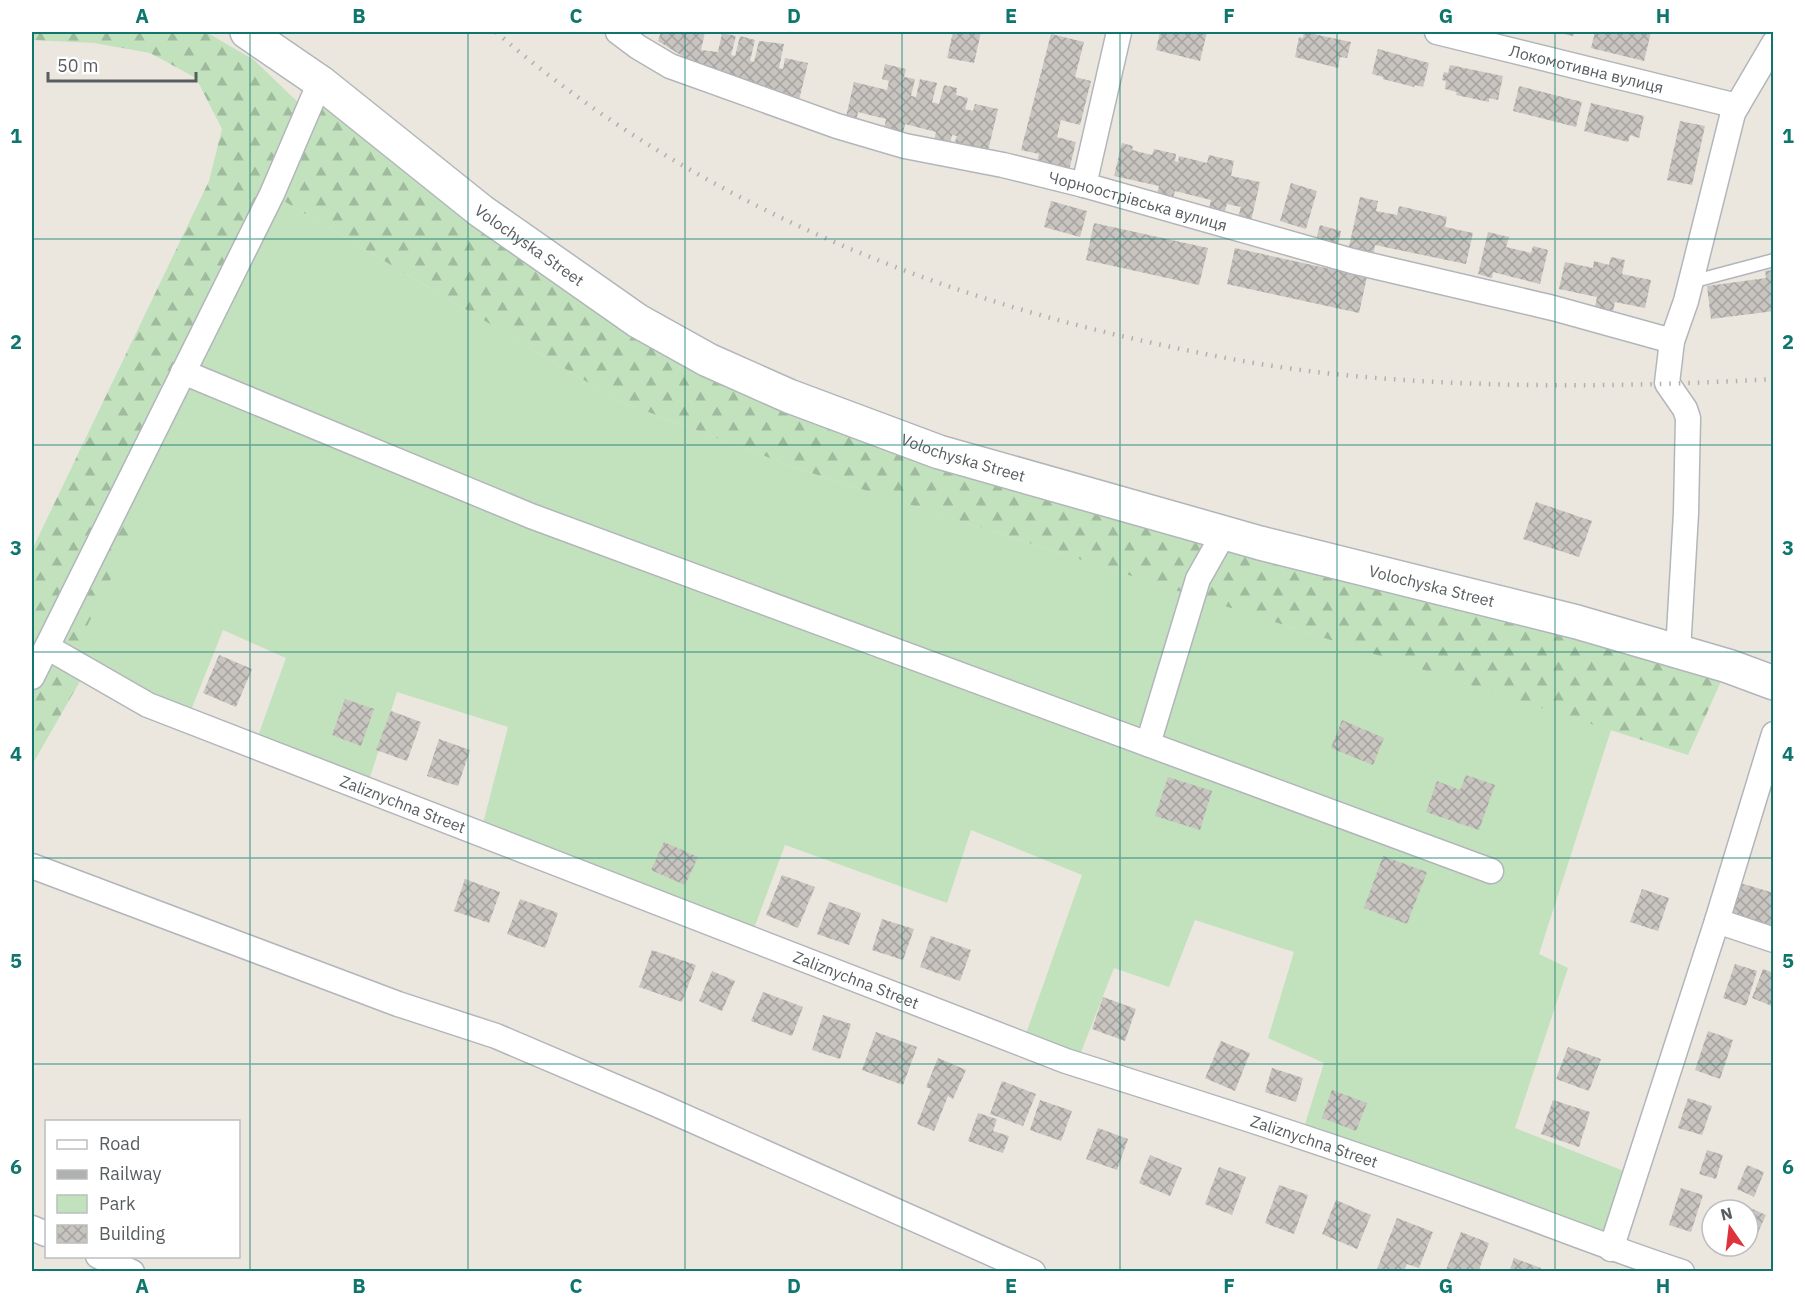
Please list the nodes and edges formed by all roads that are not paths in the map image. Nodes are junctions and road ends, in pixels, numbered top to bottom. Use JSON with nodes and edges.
{"nodes":[{"id":1,"x":247,"y":32,"type":"edge"},
{"id":2,"x":618,"y":32,"type":"edge"},
{"id":3,"x":1119,"y":32,"type":"edge"},
{"id":4,"x":1437,"y":32,"type":"edge"},
{"id":5,"x":1773,"y":44,"type":"edge"},
{"id":6,"x":320,"y":82,"type":"junction"},
{"id":7,"x":1737,"y":106,"type":"junction"},
{"id":8,"x":1084,"y":185,"type":"junction"},
{"id":9,"x":1773,"y":260,"type":"edge"},
{"id":10,"x":1691,"y":282,"type":"junction"},
{"id":11,"x":1672,"y":341,"type":"junction"},
{"id":12,"x":183,"y":372,"type":"junction"},
{"id":13,"x":1224,"y":532,"type":"junction"},
{"id":14,"x":47,"y":647,"type":"junction"},
{"id":15,"x":1678,"y":651,"type":"junction"},
{"id":16,"x":32,"y":677,"type":"edge"},
{"id":17,"x":1773,"y":683,"type":"edge"},
{"id":18,"x":1773,"y":734,"type":"edge"},
{"id":19,"x":1148,"y":744,"type":"junction"},
{"id":20,"x":32,"y":866,"type":"edge"},
{"id":21,"x":1491,"y":872,"type":"dead end"},
{"id":22,"x":1717,"y":921,"type":"junction"},
{"id":23,"x":1773,"y":940,"type":"edge"},
{"id":24,"x":1611,"y":1249,"type":"junction"},
{"id":25,"x":100,"y":1258,"type":"edge"},
{"id":26,"x":132,"y":1272,"type":"edge"},
{"id":27,"x":1033,"y":1272,"type":"edge"},
{"id":28,"x":1682,"y":1272,"type":"edge"}],
"edges":[{"from":1,"to":6,"type":"main road","name":"Volochyska Street"},
{"from":2,"to":8,"type":"street","name":"Чорноострівська вулиця"},
{"from":3,"to":8,"type":"street"},
{"from":4,"to":7,"type":"street","name":"Локомотивна вулиця"},
{"from":5,"to":7,"type":"street"},
{"from":6,"to":12,"type":"street"},
{"from":6,"to":13,"type":"main road","name":"Volochyska Street"},
{"from":7,"to":10,"type":"street"},
{"from":8,"to":11,"type":"street","name":"Чорноострівська вулиця"},
{"from":9,"to":10,"type":"lane"},
{"from":10,"to":11,"type":"street"},
{"from":11,"to":15,"type":"street"},
{"from":12,"to":14,"type":"street"},
{"from":12,"to":19,"type":"street"},
{"from":13,"to":15,"type":"main road","name":"Volochyska Street"},
{"from":13,"to":19,"type":"street"},
{"from":14,"to":16,"type":"street"},
{"from":14,"to":24,"type":"street","name":"Zaliznychna Street"},
{"from":15,"to":17,"type":"main road","name":"Volochyska Street"},
{"from":18,"to":22,"type":"street"},
{"from":19,"to":21,"type":"street"},
{"from":20,"to":27,"type":"street"},
{"from":22,"to":23,"type":"street"},
{"from":22,"to":24,"type":"street"},
{"from":24,"to":28,"type":"street","name":"Zaliznychna Street"},
{"from":25,"to":26,"type":"street"}]}
